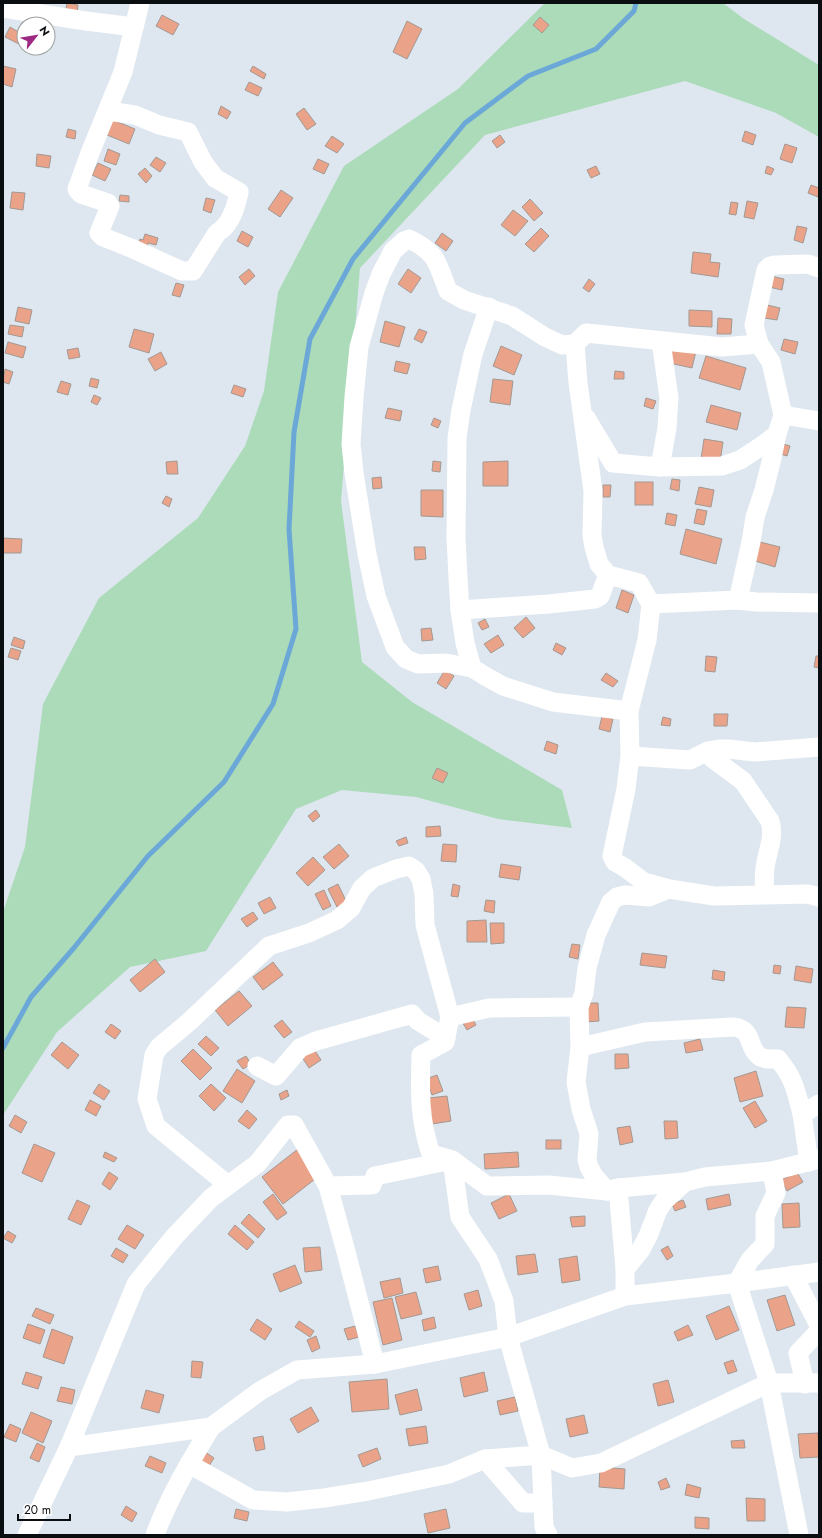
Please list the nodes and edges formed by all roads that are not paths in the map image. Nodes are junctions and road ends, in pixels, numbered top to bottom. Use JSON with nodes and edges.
{"nodes":[{"id":1,"x":140,"y":3,"type":"edge"},
{"id":2,"x":3,"y":8,"type":"edge"},
{"id":3,"x":134,"y":27,"type":"junction"},
{"id":4,"x":108,"y":111,"type":"junction"},
{"id":5,"x":815,"y":264,"type":"edge"},
{"id":6,"x":489,"y":307,"type":"junction"},
{"id":7,"x":661,"y":341,"type":"junction"},
{"id":8,"x":575,"y":344,"type":"junction"},
{"id":9,"x":759,"y":344,"type":"junction"},
{"id":10,"x":582,"y":412,"type":"junction"},
{"id":11,"x":783,"y":416,"type":"junction"},
{"id":12,"x":819,"y":421,"type":"edge"},
{"id":13,"x":777,"y":434,"type":"junction"},
{"id":14,"x":660,"y":467,"type":"junction"},
{"id":15,"x":608,"y":575,"type":"junction"},
{"id":16,"x":738,"y":600,"type":"junction"},
{"id":17,"x":819,"y":602,"type":"edge"},
{"id":18,"x":651,"y":604,"type":"junction"},
{"id":19,"x":460,"y":610,"type":"junction"},
{"id":20,"x":472,"y":668,"type":"junction"},
{"id":21,"x":628,"y":711,"type":"junction"},
{"id":22,"x":819,"y":747,"type":"edge"},
{"id":23,"x":708,"y":751,"type":"junction"},
{"id":24,"x":630,"y":756,"type":"junction"},
{"id":25,"x":669,"y":889,"type":"junction"},
{"id":26,"x":765,"y":894,"type":"junction"},
{"id":27,"x":819,"y":897,"type":"edge"},
{"id":28,"x":579,"y":1007,"type":"junction"},
{"id":29,"x":450,"y":1017,"type":"junction"},
{"id":30,"x":446,"y":1038,"type":"junction"},
{"id":31,"x":580,"y":1047,"type":"junction"},
{"id":32,"x":257,"y":1066,"type":"dead end"},
{"id":33,"x":819,"y":1104,"type":"edge"},
{"id":34,"x":802,"y":1114,"type":"junction"},
{"id":35,"x":452,"y":1160,"type":"junction"},
{"id":36,"x":814,"y":1160,"type":"edge"},
{"id":37,"x":772,"y":1171,"type":"junction"},
{"id":38,"x":685,"y":1182,"type":"junction"},
{"id":39,"x":228,"y":1185,"type":"junction"},
{"id":40,"x":328,"y":1186,"type":"junction"},
{"id":41,"x":613,"y":1190,"type":"junction"},
{"id":42,"x":625,"y":1269,"type":"junction"},
{"id":43,"x":819,"y":1272,"type":"edge"},
{"id":44,"x":793,"y":1275,"type":"junction"},
{"id":45,"x":737,"y":1284,"type":"junction"},
{"id":46,"x":625,"y":1296,"type":"junction"},
{"id":47,"x":819,"y":1325,"type":"edge"},
{"id":48,"x":819,"y":1331,"type":"edge"},
{"id":49,"x":508,"y":1337,"type":"junction"},
{"id":50,"x":375,"y":1364,"type":"junction"},
{"id":51,"x":769,"y":1383,"type":"junction"},
{"id":52,"x":812,"y":1384,"type":"edge"},
{"id":53,"x":211,"y":1427,"type":"junction"},
{"id":54,"x":69,"y":1447,"type":"junction"},
{"id":55,"x":540,"y":1455,"type":"junction"},
{"id":56,"x":485,"y":1459,"type":"junction"},
{"id":57,"x":189,"y":1464,"type":"junction"},
{"id":58,"x":523,"y":1503,"type":"junction"},
{"id":59,"x":543,"y":1503,"type":"junction"},
{"id":60,"x":546,"y":1531,"type":"edge"},
{"id":61,"x":27,"y":1535,"type":"edge"},
{"id":62,"x":155,"y":1535,"type":"edge"},
{"id":63,"x":800,"y":1535,"type":"edge"}],
"edges":[{"from":1,"to":3,"type":"street"},
{"from":2,"to":3,"type":"street"},
{"from":3,"to":4,"type":"street"},
{"from":4,"to":4,"type":"street"},
{"from":5,"to":9,"type":"street"},
{"from":6,"to":8,"type":"street"},
{"from":6,"to":19,"type":"street"},
{"from":6,"to":20,"type":"street"},
{"from":7,"to":8,"type":"street"},
{"from":7,"to":9,"type":"street"},
{"from":7,"to":14,"type":"street"},
{"from":8,"to":10,"type":"street"},
{"from":9,"to":11,"type":"street"},
{"from":10,"to":14,"type":"street"},
{"from":10,"to":15,"type":"street"},
{"from":11,"to":12,"type":"street"},
{"from":11,"to":13,"type":"street"},
{"from":13,"to":14,"type":"street"},
{"from":13,"to":16,"type":"street"},
{"from":15,"to":18,"type":"street"},
{"from":15,"to":19,"type":"street"},
{"from":16,"to":17,"type":"street"},
{"from":16,"to":18,"type":"street"},
{"from":18,"to":21,"type":"street"},
{"from":19,"to":20,"type":"street"},
{"from":20,"to":21,"type":"street"},
{"from":21,"to":24,"type":"street"},
{"from":22,"to":23,"type":"street"},
{"from":23,"to":24,"type":"street"},
{"from":23,"to":26,"type":"street"},
{"from":24,"to":25,"type":"street"},
{"from":25,"to":26,"type":"street"},
{"from":25,"to":28,"type":"street"},
{"from":26,"to":27,"type":"street"},
{"from":28,"to":29,"type":"street"},
{"from":28,"to":31,"type":"street"},
{"from":29,"to":30,"type":"street"},
{"from":29,"to":39,"type":"street"},
{"from":30,"to":32,"type":"street"},
{"from":30,"to":35,"type":"street"},
{"from":31,"to":34,"type":"street"},
{"from":31,"to":41,"type":"street"},
{"from":33,"to":34,"type":"street"},
{"from":34,"to":36,"type":"street"},
{"from":35,"to":40,"type":"street"},
{"from":35,"to":41,"type":"street"},
{"from":35,"to":49,"type":"street"},
{"from":36,"to":37,"type":"street"},
{"from":37,"to":38,"type":"street"},
{"from":37,"to":45,"type":"street"},
{"from":38,"to":41,"type":"street"},
{"from":38,"to":42,"type":"street"},
{"from":39,"to":40,"type":"street"},
{"from":39,"to":54,"type":"street"},
{"from":40,"to":50,"type":"street"},
{"from":41,"to":42,"type":"street"},
{"from":42,"to":46,"type":"street"},
{"from":43,"to":44,"type":"street"},
{"from":44,"to":45,"type":"street"},
{"from":44,"to":47,"type":"street"},
{"from":45,"to":46,"type":"street"},
{"from":45,"to":51,"type":"street"},
{"from":46,"to":49,"type":"street"},
{"from":48,"to":52,"type":"street"},
{"from":49,"to":50,"type":"street"},
{"from":49,"to":55,"type":"street"},
{"from":50,"to":53,"type":"street"},
{"from":51,"to":52,"type":"street"},
{"from":51,"to":55,"type":"street"},
{"from":51,"to":63,"type":"street"},
{"from":53,"to":54,"type":"street"},
{"from":53,"to":57,"type":"street"},
{"from":54,"to":61,"type":"street"},
{"from":55,"to":56,"type":"street"},
{"from":55,"to":59,"type":"street"},
{"from":56,"to":57,"type":"street"},
{"from":56,"to":58,"type":"street"},
{"from":57,"to":62,"type":"street"},
{"from":58,"to":59,"type":"street"},
{"from":58,"to":60,"type":"street"},
{"from":59,"to":60,"type":"street"}]}
